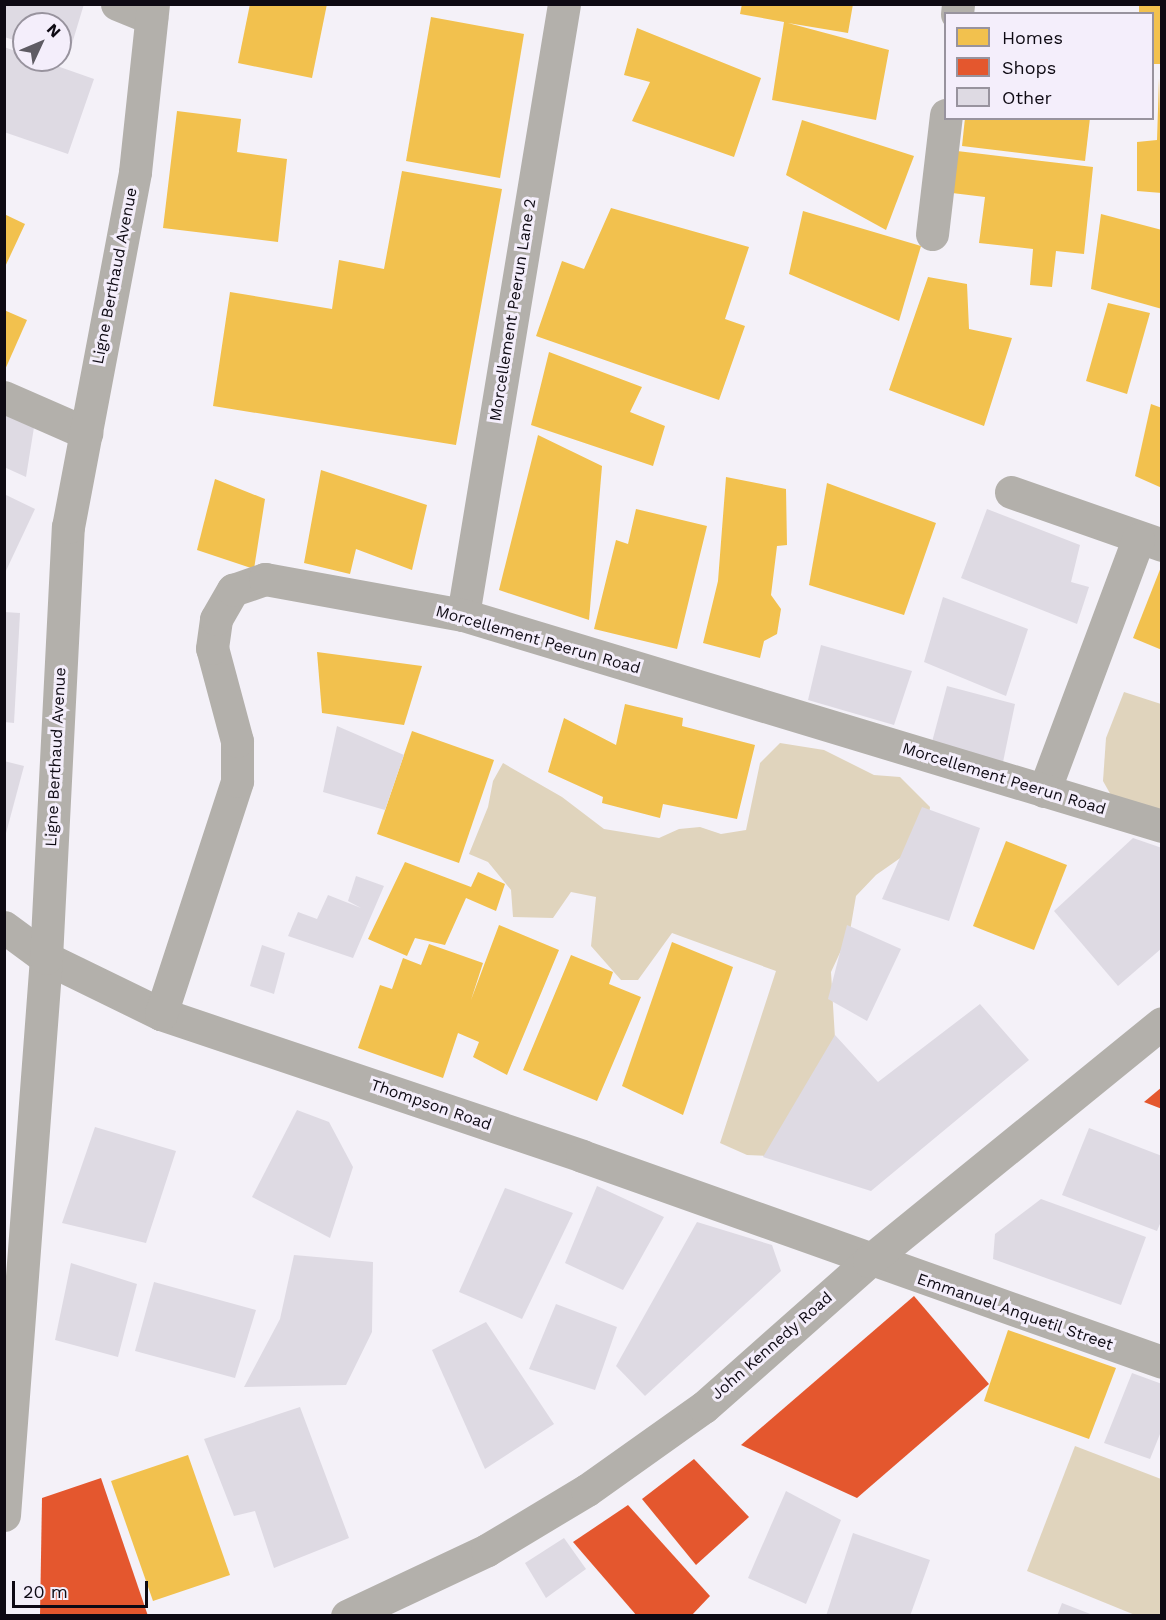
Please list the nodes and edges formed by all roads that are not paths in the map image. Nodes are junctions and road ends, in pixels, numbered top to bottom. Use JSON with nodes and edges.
{"nodes":[{"id":1,"x":117,"y":4,"type":"edge"},
{"id":2,"x":564,"y":4,"type":"edge"},
{"id":3,"x":152,"y":11,"type":"edge"},
{"id":4,"x":944,"y":120,"type":"edge"},
{"id":5,"x":932,"y":234,"type":"dead end"},
{"id":6,"x":4,"y":397,"type":"edge"},
{"id":7,"x":86,"y":433,"type":"junction"},
{"id":8,"x":1011,"y":492,"type":"dead end"},
{"id":9,"x":1150,"y":542,"type":"edge"},
{"id":10,"x":463,"y":615,"type":"junction"},
{"id":11,"x":1044,"y":791,"type":"junction"},
{"id":12,"x":1161,"y":826,"type":"edge"},
{"id":13,"x":4,"y":927,"type":"edge"},
{"id":14,"x":45,"y":958,"type":"junction"},
{"id":15,"x":161,"y":1014,"type":"junction"},
{"id":16,"x":1161,"y":1023,"type":"edge"},
{"id":17,"x":869,"y":1261,"type":"junction"},
{"id":18,"x":1161,"y":1362,"type":"edge"},
{"id":19,"x":4,"y":1515,"type":"edge"},
{"id":20,"x":347,"y":1616,"type":"edge"}],
"edges":[{"from":1,"to":3,"type":"street"},
{"from":2,"to":10,"type":"street","name":"Morcellement Peerun Lane 2"},
{"from":3,"to":7,"type":"street","name":"Ligne Berthaud Avenue"},
{"from":4,"to":5,"type":"street"},
{"from":6,"to":7,"type":"street"},
{"from":7,"to":14,"type":"street","name":"Ligne Berthaud Avenue"},
{"from":8,"to":9,"type":"street"},
{"from":9,"to":11,"type":"street"},
{"from":10,"to":11,"type":"street","name":"Morcellement Peerun Road"},
{"from":10,"to":15,"type":"street","name":"Morcellement Peerun Road"},
{"from":11,"to":12,"type":"street","name":"Morcellement Peerun Road"},
{"from":13,"to":14,"type":"street","name":"Thompson Road"},
{"from":14,"to":15,"type":"street","name":"Thompson Road"},
{"from":14,"to":19,"type":"street","name":"Ligne Berthaud Avenue"},
{"from":15,"to":17,"type":"street","name":"Thompson Road"},
{"from":16,"to":17,"type":"street","name":"John Kennedy Road"},
{"from":17,"to":18,"type":"street","name":"Emmanuel Anquetil Street"},
{"from":17,"to":20,"type":"street","name":"John Kennedy Road"}]}
